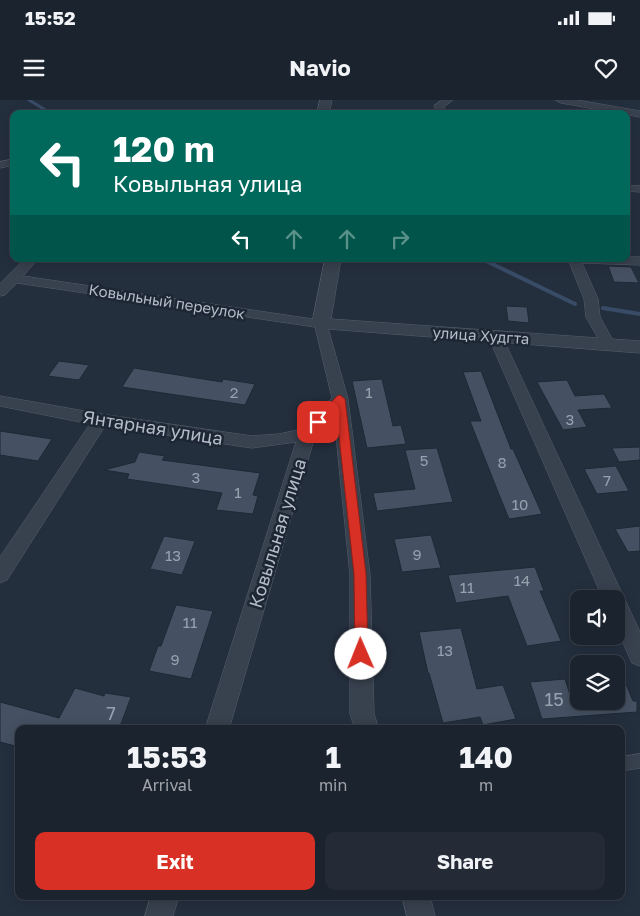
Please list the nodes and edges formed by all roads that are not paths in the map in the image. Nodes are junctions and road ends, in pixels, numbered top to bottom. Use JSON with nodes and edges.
{"nodes":[{"id":1,"x":448,"y":100,"type":"edge"},
{"id":2,"x":561,"y":100,"type":"edge"},
{"id":3,"x":441,"y":110,"type":"edge"},
{"id":4,"x":603,"y":110,"type":"edge"},
{"id":5,"x":29,"y":262,"type":"edge"},
{"id":6,"x":331,"y":262,"type":"edge"},
{"id":7,"x":575,"y":262,"type":"edge"},
{"id":8,"x":13,"y":278,"type":"junction"},
{"id":9,"x":0,"y":292,"type":"edge"},
{"id":10,"x":321,"y":324,"type":"junction"},
{"id":11,"x":495,"y":336,"type":"junction"},
{"id":12,"x":608,"y":344,"type":"junction"},
{"id":13,"x":640,"y":347,"type":"edge"},
{"id":14,"x":340,"y":399,"type":"junction"},
{"id":15,"x":0,"y":401,"type":"edge"},
{"id":16,"x":101,"y":420,"type":"junction"},
{"id":17,"x":307,"y":434,"type":"junction"},
{"id":18,"x":0,"y":574,"type":"edge"},
{"id":19,"x":610,"y":590,"type":"edge"},
{"id":20,"x":625,"y":623,"type":"edge"},
{"id":21,"x":640,"y":656,"type":"edge"},
{"id":22,"x":217,"y":725,"type":"edge"},
{"id":23,"x":366,"y":725,"type":"edge"},
{"id":24,"x":640,"y":761,"type":"edge"},
{"id":25,"x":625,"y":763,"type":"edge"},
{"id":26,"x":164,"y":900,"type":"edge"},
{"id":27,"x":417,"y":900,"type":"edge"},
{"id":28,"x":159,"y":916,"type":"edge"},
{"id":29,"x":421,"y":916,"type":"edge"}],
"edges":[{"from":1,"to":3,"type":"street"},
{"from":2,"to":4,"type":"street"},
{"from":5,"to":8,"type":"street"},
{"from":6,"to":10,"type":"street"},
{"from":7,"to":12,"type":"street"},
{"from":8,"to":9,"type":"street"},
{"from":8,"to":10,"type":"street","name":"Ковыльный переулок"},
{"from":10,"to":11,"type":"street","name":"улица Худгта"},
{"from":10,"to":14,"type":"street"},
{"from":11,"to":12,"type":"street","name":"улица Худгта"},
{"from":11,"to":19,"type":"street"},
{"from":12,"to":13,"type":"street","name":"улица Худгта"},
{"from":14,"to":17,"type":"street","name":"Ковыльная улица"},
{"from":14,"to":23,"type":"street"},
{"from":15,"to":16,"type":"street","name":"Янтарная улица"},
{"from":16,"to":17,"type":"street","name":"Янтарная улица"},
{"from":16,"to":18,"type":"street"},
{"from":17,"to":22,"type":"street","name":"Ковыльная улица"},
{"from":20,"to":21,"type":"street"},
{"from":24,"to":25,"type":"lane"},
{"from":26,"to":28,"type":"street"},
{"from":27,"to":29,"type":"street"}]}
